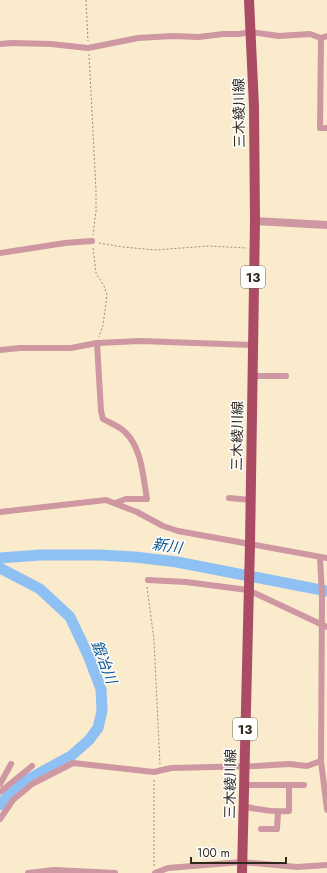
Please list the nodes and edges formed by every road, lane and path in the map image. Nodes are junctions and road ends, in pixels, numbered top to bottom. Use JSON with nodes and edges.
{"nodes":[{"id":1,"x":86,"y":0,"type":"edge"},
{"id":2,"x":249,"y":0,"type":"edge"},
{"id":3,"x":251,"y":32,"type":"junction"},
{"id":4,"x":324,"y":37,"type":"edge"},
{"id":5,"x":0,"y":44,"type":"edge"},
{"id":6,"x":88,"y":48,"type":"junction"},
{"id":7,"x":324,"y":68,"type":"edge"},
{"id":8,"x":324,"y":101,"type":"edge"},
{"id":9,"x":327,"y":128,"type":"edge"},
{"id":10,"x":255,"y":221,"type":"junction"},
{"id":11,"x":327,"y":225,"type":"edge"},
{"id":12,"x":92,"y":241,"type":"junction"},
{"id":13,"x":254,"y":249,"type":"junction"},
{"id":14,"x":0,"y":253,"type":"edge"},
{"id":15,"x":97,"y":343,"type":"junction"},
{"id":16,"x":252,"y":345,"type":"junction"},
{"id":17,"x":0,"y":350,"type":"edge"},
{"id":18,"x":252,"y":376,"type":"junction"},
{"id":19,"x":286,"y":376,"type":"dead end"},
{"id":20,"x":229,"y":498,"type":"dead end"},
{"id":21,"x":251,"y":500,"type":"junction"},
{"id":22,"x":115,"y":503,"type":"junction"},
{"id":23,"x":0,"y":512,"type":"edge"},
{"id":24,"x":250,"y":548,"type":"junction"},
{"id":25,"x":320,"y":557,"type":"junction"},
{"id":26,"x":327,"y":558,"type":"edge"},
{"id":27,"x":148,"y":580,"type":"joint"},
{"id":28,"x":248,"y":587,"type":"junction"},
{"id":29,"x":324,"y":626,"type":"edge"},
{"id":30,"x":321,"y":761,"type":"junction"},
{"id":31,"x":10,"y":764,"type":"dead end"},
{"id":32,"x":32,"y":766,"type":"dead end"},
{"id":33,"x":244,"y":766,"type":"junction"},
{"id":34,"x":157,"y":771,"type":"junction"},
{"id":35,"x":325,"y":782,"type":"edge"},
{"id":36,"x":244,"y":785,"type":"junction"},
{"id":37,"x":289,"y":785,"type":"junction"},
{"id":38,"x":304,"y":785,"type":"dead end"},
{"id":39,"x":0,"y":788,"type":"edge"},
{"id":40,"x":243,"y":806,"type":"junction"},
{"id":41,"x":327,"y":810,"type":"edge"},
{"id":42,"x":278,"y":812,"type":"junction"},
{"id":43,"x":0,"y":819,"type":"edge"},
{"id":44,"x":261,"y":829,"type":"dead end"},
{"id":45,"x":154,"y":865,"type":"dead end"},
{"id":46,"x":327,"y":865,"type":"edge"},
{"id":47,"x":242,"y":868,"type":"edge"},
{"id":48,"x":28,"y":873,"type":"edge"},
{"id":49,"x":115,"y":873,"type":"edge"},
{"id":50,"x":155,"y":873,"type":"edge"}],
"edges":[{"from":1,"to":6,"type":"path"},
{"from":2,"to":3,"type":"main road","name":"三木綾川線","number":"13"},
{"from":3,"to":4,"type":"street"},
{"from":3,"to":6,"type":"street"},
{"from":3,"to":10,"type":"main road","name":"三木綾川線","number":"13"},
{"from":4,"to":7,"type":"street"},
{"from":5,"to":6,"type":"street"},
{"from":6,"to":12,"type":"path"},
{"from":7,"to":8,"type":"street"},
{"from":8,"to":9,"type":"street"},
{"from":10,"to":11,"type":"street"},
{"from":10,"to":13,"type":"main road","name":"三木綾川線","number":"13"},
{"from":12,"to":13,"type":"path"},
{"from":12,"to":14,"type":"street"},
{"from":12,"to":15,"type":"path"},
{"from":13,"to":16,"type":"main road","name":"三木綾川線","number":"13"},
{"from":15,"to":16,"type":"street"},
{"from":15,"to":17,"type":"street"},
{"from":15,"to":22,"type":"street"},
{"from":16,"to":18,"type":"main road","name":"三木綾川線","number":"13"},
{"from":18,"to":19,"type":"street"},
{"from":18,"to":21,"type":"main road","name":"三木綾川線","number":"13"},
{"from":20,"to":21,"type":"street"},
{"from":21,"to":24,"type":"main road","name":"三木綾川線","number":"13"},
{"from":22,"to":23,"type":"street"},
{"from":22,"to":24,"type":"street"},
{"from":24,"to":25,"type":"street"},
{"from":24,"to":28,"type":"main road","name":"三木綾川線","number":"13"},
{"from":25,"to":26,"type":"street"},
{"from":25,"to":29,"type":"street"},
{"from":27,"to":28,"type":"street"},
{"from":27,"to":34,"type":"path"},
{"from":28,"to":29,"type":"street"},
{"from":28,"to":33,"type":"main road","name":"三木綾川線","number":"13"},
{"from":29,"to":30,"type":"street"},
{"from":30,"to":33,"type":"street"},
{"from":30,"to":35,"type":"street"},
{"from":31,"to":39,"type":"street"},
{"from":32,"to":39,"type":"street"},
{"from":33,"to":34,"type":"street"},
{"from":33,"to":36,"type":"main road","name":"三木綾川線","number":"13"},
{"from":34,"to":43,"type":"street"},
{"from":34,"to":45,"type":"path"},
{"from":35,"to":41,"type":"street"},
{"from":36,"to":37,"type":"street"},
{"from":36,"to":40,"type":"main road","name":"三木綾川線","number":"13"},
{"from":37,"to":38,"type":"street"},
{"from":37,"to":42,"type":"street"},
{"from":40,"to":42,"type":"street"},
{"from":40,"to":47,"type":"main road","name":"三木綾川線","number":"13"},
{"from":42,"to":44,"type":"street"},
{"from":46,"to":47,"type":"street"},
{"from":47,"to":50,"type":"street"},
{"from":48,"to":49,"type":"street"}]}
